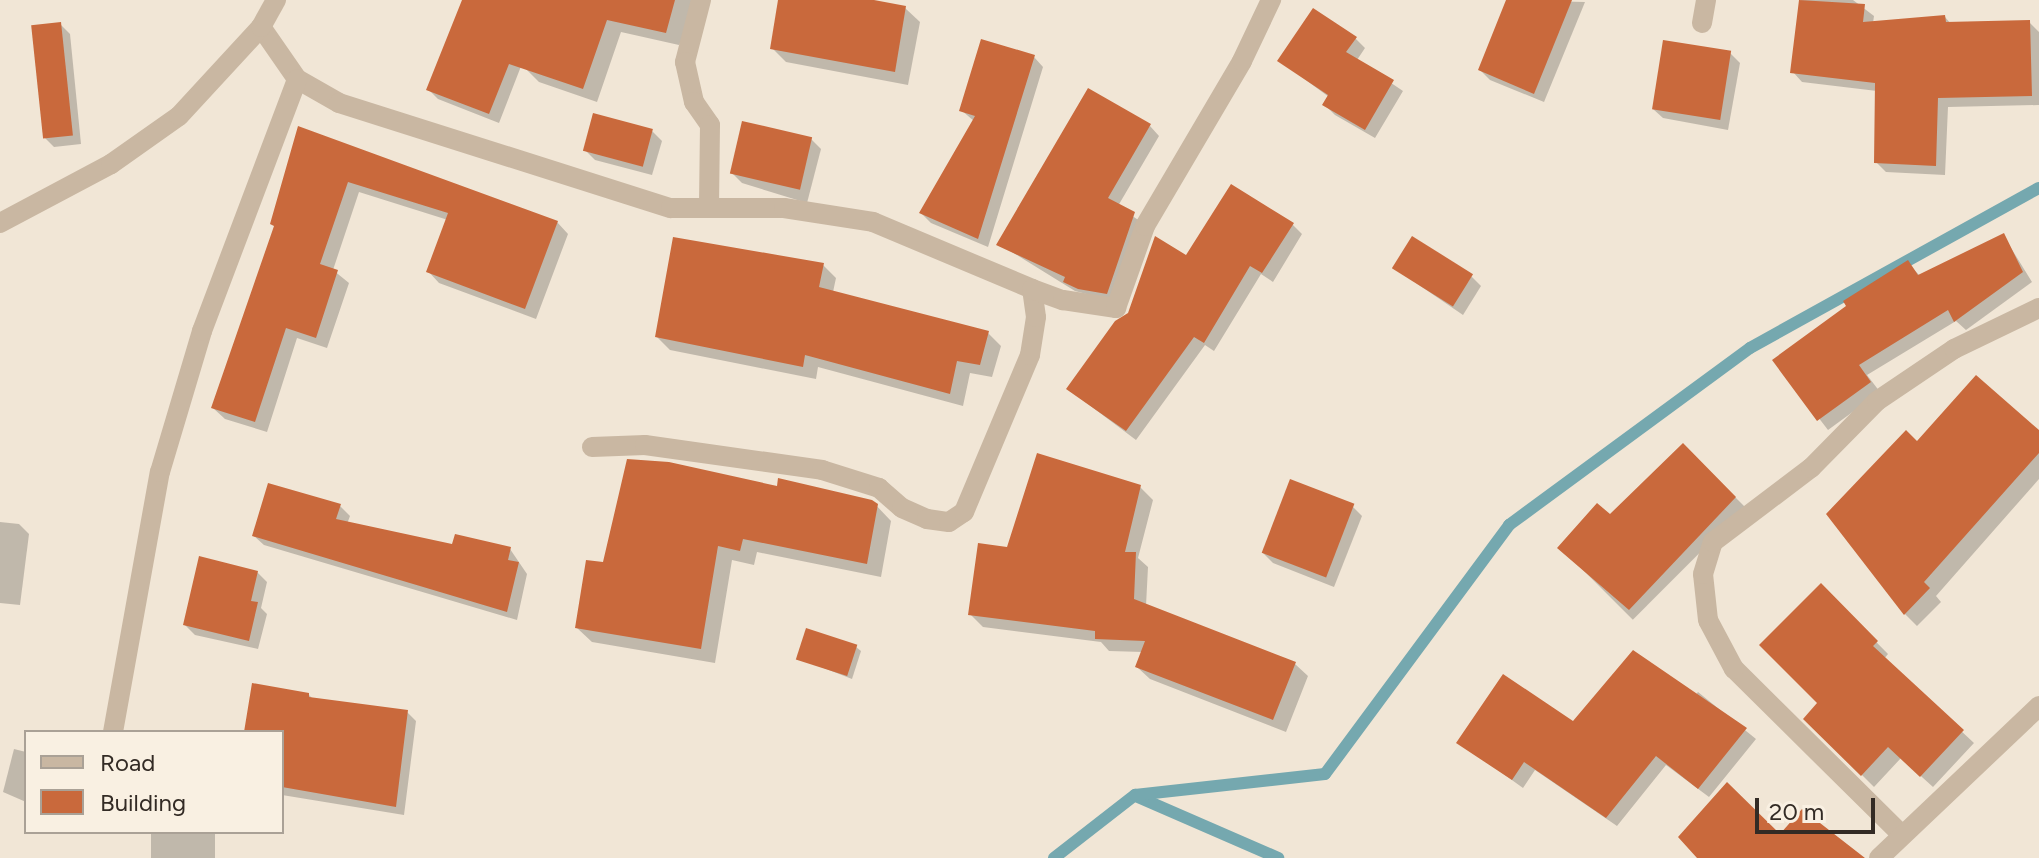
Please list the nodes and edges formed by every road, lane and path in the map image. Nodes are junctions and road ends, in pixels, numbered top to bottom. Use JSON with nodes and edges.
{"nodes":[{"id":1,"x":276,"y":0,"type":"edge"},
{"id":2,"x":701,"y":0,"type":"edge"},
{"id":3,"x":1271,"y":0,"type":"edge"},
{"id":4,"x":1706,"y":0,"type":"edge"},
{"id":5,"x":1702,"y":23,"type":"dead end"},
{"id":6,"x":261,"y":27,"type":"junction"},
{"id":7,"x":297,"y":79,"type":"junction"},
{"id":8,"x":709,"y":207,"type":"junction"},
{"id":9,"x":0,"y":223,"type":"edge"},
{"id":10,"x":1032,"y":289,"type":"junction"},
{"id":11,"x":2039,"y":308,"type":"edge"},
{"id":12,"x":592,"y":447,"type":"dead end"},
{"id":13,"x":2039,"y":706,"type":"edge"},
{"id":14,"x":113,"y":730,"type":"edge"},
{"id":15,"x":1901,"y":834,"type":"junction"},
{"id":16,"x":1879,"y":858,"type":"edge"}],
"edges":[{"from":1,"to":6,"type":"street"},
{"from":2,"to":8,"type":"street"},
{"from":3,"to":10,"type":"street"},
{"from":4,"to":5,"type":"street"},
{"from":6,"to":7,"type":"street"},
{"from":6,"to":9,"type":"street"},
{"from":7,"to":8,"type":"street"},
{"from":7,"to":14,"type":"street"},
{"from":8,"to":10,"type":"street"},
{"from":10,"to":12,"type":"street"},
{"from":11,"to":15,"type":"street"},
{"from":13,"to":15,"type":"street"},
{"from":15,"to":16,"type":"street"}]}
